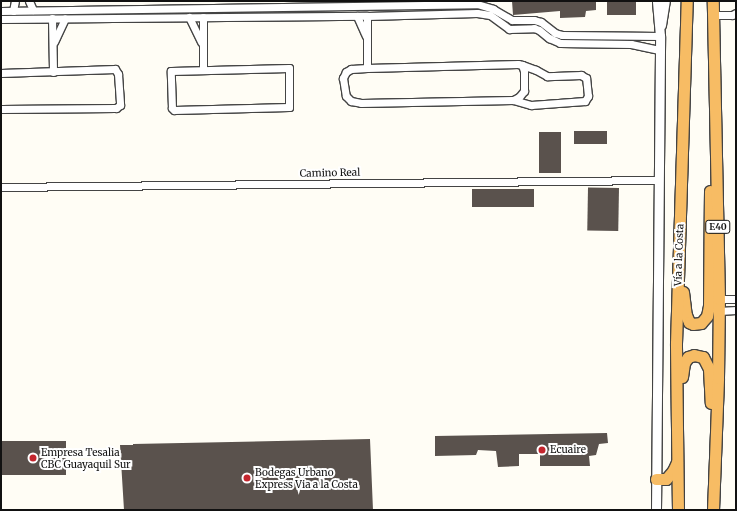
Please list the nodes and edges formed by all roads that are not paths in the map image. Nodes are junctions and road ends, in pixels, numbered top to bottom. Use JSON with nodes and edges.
{"nodes":[{"id":1,"x":15,"y":1,"type":"edge"},
{"id":2,"x":29,"y":1,"type":"edge"},
{"id":3,"x":657,"y":1,"type":"edge"},
{"id":4,"x":665,"y":1,"type":"edge"},
{"id":5,"x":687,"y":1,"type":"edge"},
{"id":6,"x":713,"y":1,"type":"edge"},
{"id":7,"x":323,"y":3,"type":"edge"},
{"id":8,"x":406,"y":3,"type":"edge"},
{"id":9,"x":422,"y":3,"type":"edge"},
{"id":10,"x":186,"y":4,"type":"edge"},
{"id":11,"x":451,"y":4,"type":"junction"},
{"id":12,"x":33,"y":10,"type":"junction"},
{"id":13,"x":1,"y":11,"type":"edge"},
{"id":14,"x":13,"y":11,"type":"junction"},
{"id":15,"x":736,"y":12,"type":"edge"},
{"id":16,"x":451,"y":13,"type":"junction"},
{"id":17,"x":714,"y":15,"type":"junction"},
{"id":18,"x":323,"y":16,"type":"junction"},
{"id":19,"x":357,"y":16,"type":"junction"},
{"id":20,"x":367,"y":16,"type":"junction"},
{"id":21,"x":202,"y":17,"type":"junction"},
{"id":22,"x":52,"y":18,"type":"junction"},
{"id":23,"x":65,"y":18,"type":"junction"},
{"id":24,"x":187,"y":18,"type":"junction"},
{"id":25,"x":1,"y":19,"type":"edge"},
{"id":26,"x":660,"y":36,"type":"junction"},
{"id":27,"x":367,"y":38,"type":"junction"},
{"id":28,"x":53,"y":44,"type":"junction"},
{"id":29,"x":202,"y":45,"type":"junction"},
{"id":30,"x":660,"y":50,"type":"junction"},
{"id":31,"x":522,"y":65,"type":"junction"},
{"id":32,"x":368,"y":68,"type":"junction"},
{"id":33,"x":203,"y":70,"type":"junction"},
{"id":34,"x":54,"y":72,"type":"junction"},
{"id":35,"x":1,"y":73,"type":"edge"},
{"id":36,"x":513,"y":100,"type":"junction"},
{"id":37,"x":1,"y":109,"type":"edge"},
{"id":38,"x":714,"y":113,"type":"junction"},
{"id":39,"x":659,"y":180,"type":"junction"},
{"id":40,"x":1,"y":187,"type":"edge"},
{"id":41,"x":678,"y":254,"type":"junction"},
{"id":42,"x":736,"y":298,"type":"edge"},
{"id":43,"x":719,"y":299,"type":"junction"},
{"id":44,"x":736,"y":310,"type":"edge"},
{"id":45,"x":718,"y":311,"type":"junction"},
{"id":46,"x":678,"y":437,"type":"junction"},
{"id":47,"x":715,"y":454,"type":"junction"},
{"id":48,"x":679,"y":457,"type":"junction"},
{"id":49,"x":661,"y":479,"type":"junction"},
{"id":50,"x":656,"y":510,"type":"edge"},
{"id":51,"x":678,"y":510,"type":"edge"},
{"id":52,"x":713,"y":510,"type":"edge"}],
"edges":[{"from":1,"to":14,"type":"street"},
{"from":2,"to":12,"type":"street"},
{"from":3,"to":26,"type":"street","name":"Vía a la Costa"},
{"from":4,"to":26,"type":"street","name":"Vía a la Costa"},
{"from":5,"to":41,"type":"highway","name":"Vía a la Costa"},
{"from":6,"to":17,"type":"highway","number":"E40"},
{"from":7,"to":8,"type":"street"},
{"from":7,"to":10,"type":"street"},
{"from":7,"to":18,"type":"street"},
{"from":8,"to":9,"type":"street"},
{"from":9,"to":11,"type":"street"},
{"from":10,"to":12,"type":"street"},
{"from":10,"to":24,"type":"street"},
{"from":11,"to":16,"type":"street"},
{"from":11,"to":26,"type":"street"},
{"from":12,"to":14,"type":"street"},
{"from":13,"to":14,"type":"street"},
{"from":15,"to":17,"type":"street"},
{"from":16,"to":20,"type":"street"},
{"from":16,"to":30,"type":"street"},
{"from":17,"to":38,"type":"highway","number":"E40"},
{"from":18,"to":19,"type":"street"},
{"from":18,"to":21,"type":"street"},
{"from":19,"to":20,"type":"street"},
{"from":19,"to":27,"type":"street"},
{"from":20,"to":27,"type":"street"},
{"from":21,"to":24,"type":"street"},
{"from":21,"to":29,"type":"street"},
{"from":22,"to":23,"type":"street"},
{"from":22,"to":25,"type":"street"},
{"from":22,"to":28,"type":"street"},
{"from":23,"to":24,"type":"street"},
{"from":23,"to":28,"type":"street"},
{"from":24,"to":29,"type":"street"},
{"from":26,"to":30,"type":"street","name":"Vía a la Costa"},
{"from":27,"to":32,"type":"street"},
{"from":28,"to":34,"type":"street"},
{"from":29,"to":33,"type":"street"},
{"from":30,"to":39,"type":"street","name":"Vía a la Costa"},
{"from":31,"to":32,"type":"street"},
{"from":31,"to":36,"type":"street"},
{"from":31,"to":36,"type":"street"},
{"from":32,"to":36,"type":"street"},
{"from":33,"to":33,"type":"street"},
{"from":34,"to":35,"type":"street"},
{"from":34,"to":37,"type":"street"},
{"from":38,"to":41,"type":"highway"},
{"from":38,"to":43,"type":"highway","number":"E40"},
{"from":39,"to":40,"type":"street","name":"Camino Real"},
{"from":39,"to":49,"type":"street","name":"Vía a la Costa"},
{"from":41,"to":46,"type":"highway","name":"Vía a la Costa"},
{"from":42,"to":43,"type":"street"},
{"from":43,"to":45,"type":"highway","number":"E40"},
{"from":44,"to":45,"type":"street"},
{"from":45,"to":47,"type":"highway","number":"E40"},
{"from":46,"to":47,"type":"highway"},
{"from":46,"to":48,"type":"highway","name":"Vía a la Costa"},
{"from":47,"to":52,"type":"highway","number":"E40"},
{"from":48,"to":49,"type":"highway"},
{"from":48,"to":51,"type":"highway","name":"Vía a la Costa"},
{"from":49,"to":50,"type":"street","name":"Vía a la Costa"},
{"from":49,"to":51,"type":"highway"}]}
